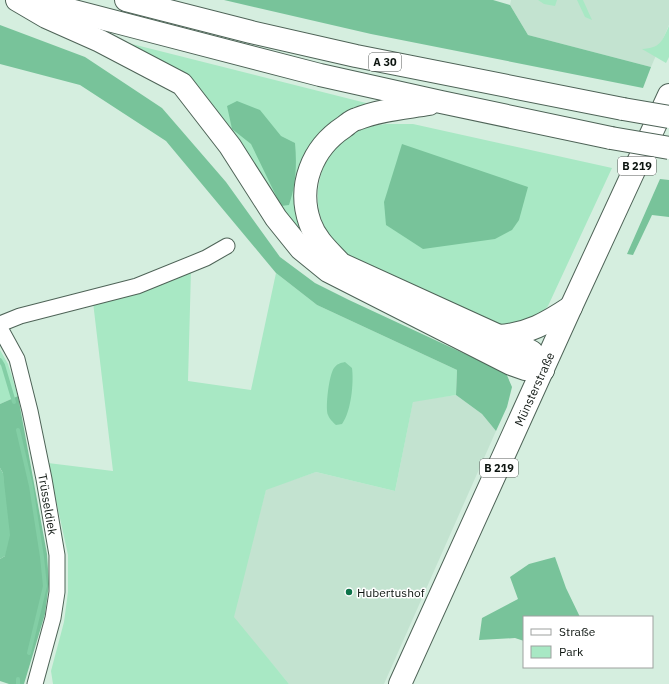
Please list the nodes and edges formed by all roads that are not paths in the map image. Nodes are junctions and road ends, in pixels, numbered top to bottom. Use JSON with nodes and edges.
{"nodes":[{"id":1,"x":17,"y":0,"type":"edge"},
{"id":2,"x":38,"y":0,"type":"edge"},
{"id":3,"x":126,"y":0,"type":"edge"},
{"id":4,"x":669,"y":95,"type":"edge"},
{"id":5,"x":441,"y":102,"type":"junction"},
{"id":6,"x":669,"y":117,"type":"edge"},
{"id":7,"x":669,"y":148,"type":"edge"},
{"id":8,"x":227,"y":246,"type":"dead end"},
{"id":9,"x":571,"y":307,"type":"junction"},
{"id":10,"x":0,"y":324,"type":"edge"},
{"id":11,"x":0,"y":328,"type":"edge"},
{"id":12,"x":499,"y":336,"type":"junction"},
{"id":13,"x":543,"y":370,"type":"junction"},
{"id":14,"x":34,"y":684,"type":"edge"},
{"id":15,"x":400,"y":684,"type":"edge"}],
"edges":[{"from":1,"to":13,"type":"main road"},
{"from":2,"to":5,"type":"main road","number":"A 30"},
{"from":3,"to":6,"type":"main road","number":"A 30","bridge":true},
{"from":4,"to":9,"type":"main road","name":"Münsterstraße","number":"B 219"},
{"from":5,"to":7,"type":"main road","number":"A 30","bridge":true},
{"from":5,"to":12,"type":"main road"},
{"from":8,"to":10,"type":"street"},
{"from":9,"to":12,"type":"main road"},
{"from":9,"to":13,"type":"main road","name":"Münsterstraße","number":"B 219"},
{"from":11,"to":14,"type":"street","name":"Trüsseldiek"},
{"from":12,"to":13,"type":"main road"},
{"from":13,"to":15,"type":"main road","name":"Münsterstraße","number":"B 219"}]}
